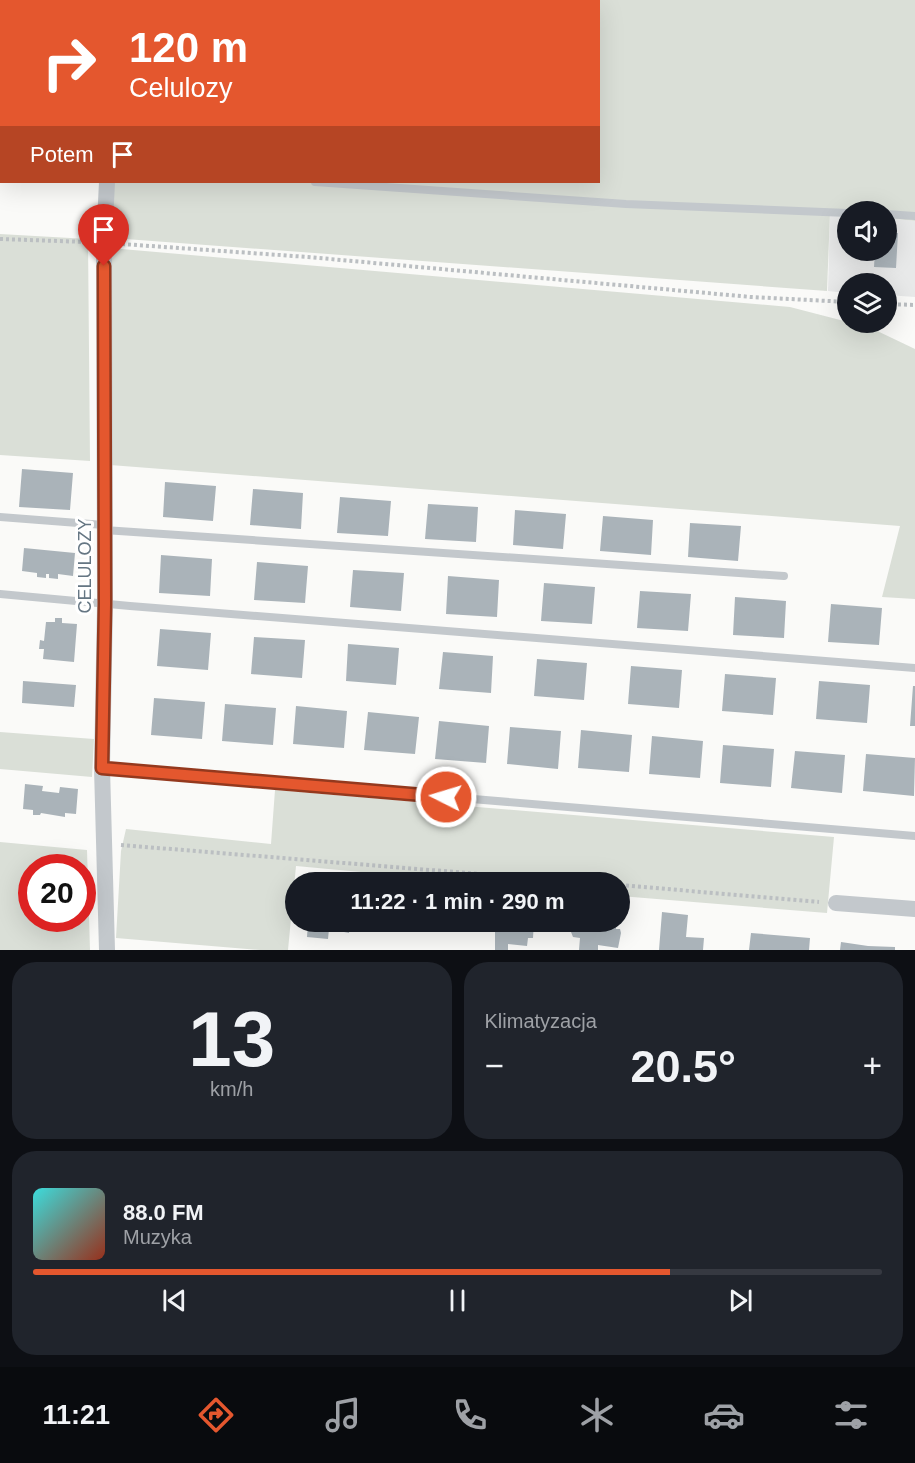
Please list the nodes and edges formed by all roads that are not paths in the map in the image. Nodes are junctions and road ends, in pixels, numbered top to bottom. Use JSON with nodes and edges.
{"nodes":[{"id":1,"x":106,"y":183,"type":"edge"},
{"id":2,"x":329,"y":183,"type":"edge"},
{"id":3,"x":837,"y":213,"type":"edge"},
{"id":4,"x":897,"y":215,"type":"edge"},
{"id":5,"x":915,"y":216,"type":"edge"},
{"id":6,"x":0,"y":517,"type":"edge"},
{"id":7,"x":104,"y":528,"type":"junction"},
{"id":8,"x":784,"y":576,"type":"dead end"},
{"id":9,"x":0,"y":594,"type":"edge"},
{"id":10,"x":105,"y":604,"type":"junction"},
{"id":11,"x":915,"y":668,"type":"edge"},
{"id":12,"x":102,"y":768,"type":"junction"},
{"id":13,"x":915,"y":836,"type":"edge"},
{"id":14,"x":836,"y":903,"type":"road end"},
{"id":15,"x":915,"y":909,"type":"edge"},
{"id":16,"x":107,"y":950,"type":"edge"}],
"edges":[{"from":1,"to":7,"type":"street","name":"CELULOZY"},
{"from":2,"to":3,"type":"lane"},
{"from":4,"to":5,"type":"lane"},
{"from":6,"to":7,"type":"lane"},
{"from":7,"to":8,"type":"lane"},
{"from":7,"to":10,"type":"street","name":"CELULOZY"},
{"from":9,"to":10,"type":"lane"},
{"from":10,"to":11,"type":"lane"},
{"from":10,"to":12,"type":"street","name":"CELULOZY"},
{"from":12,"to":13,"type":"lane"},
{"from":12,"to":16,"type":"street","name":"CELULOZY"},
{"from":14,"to":15,"type":"street"}]}
